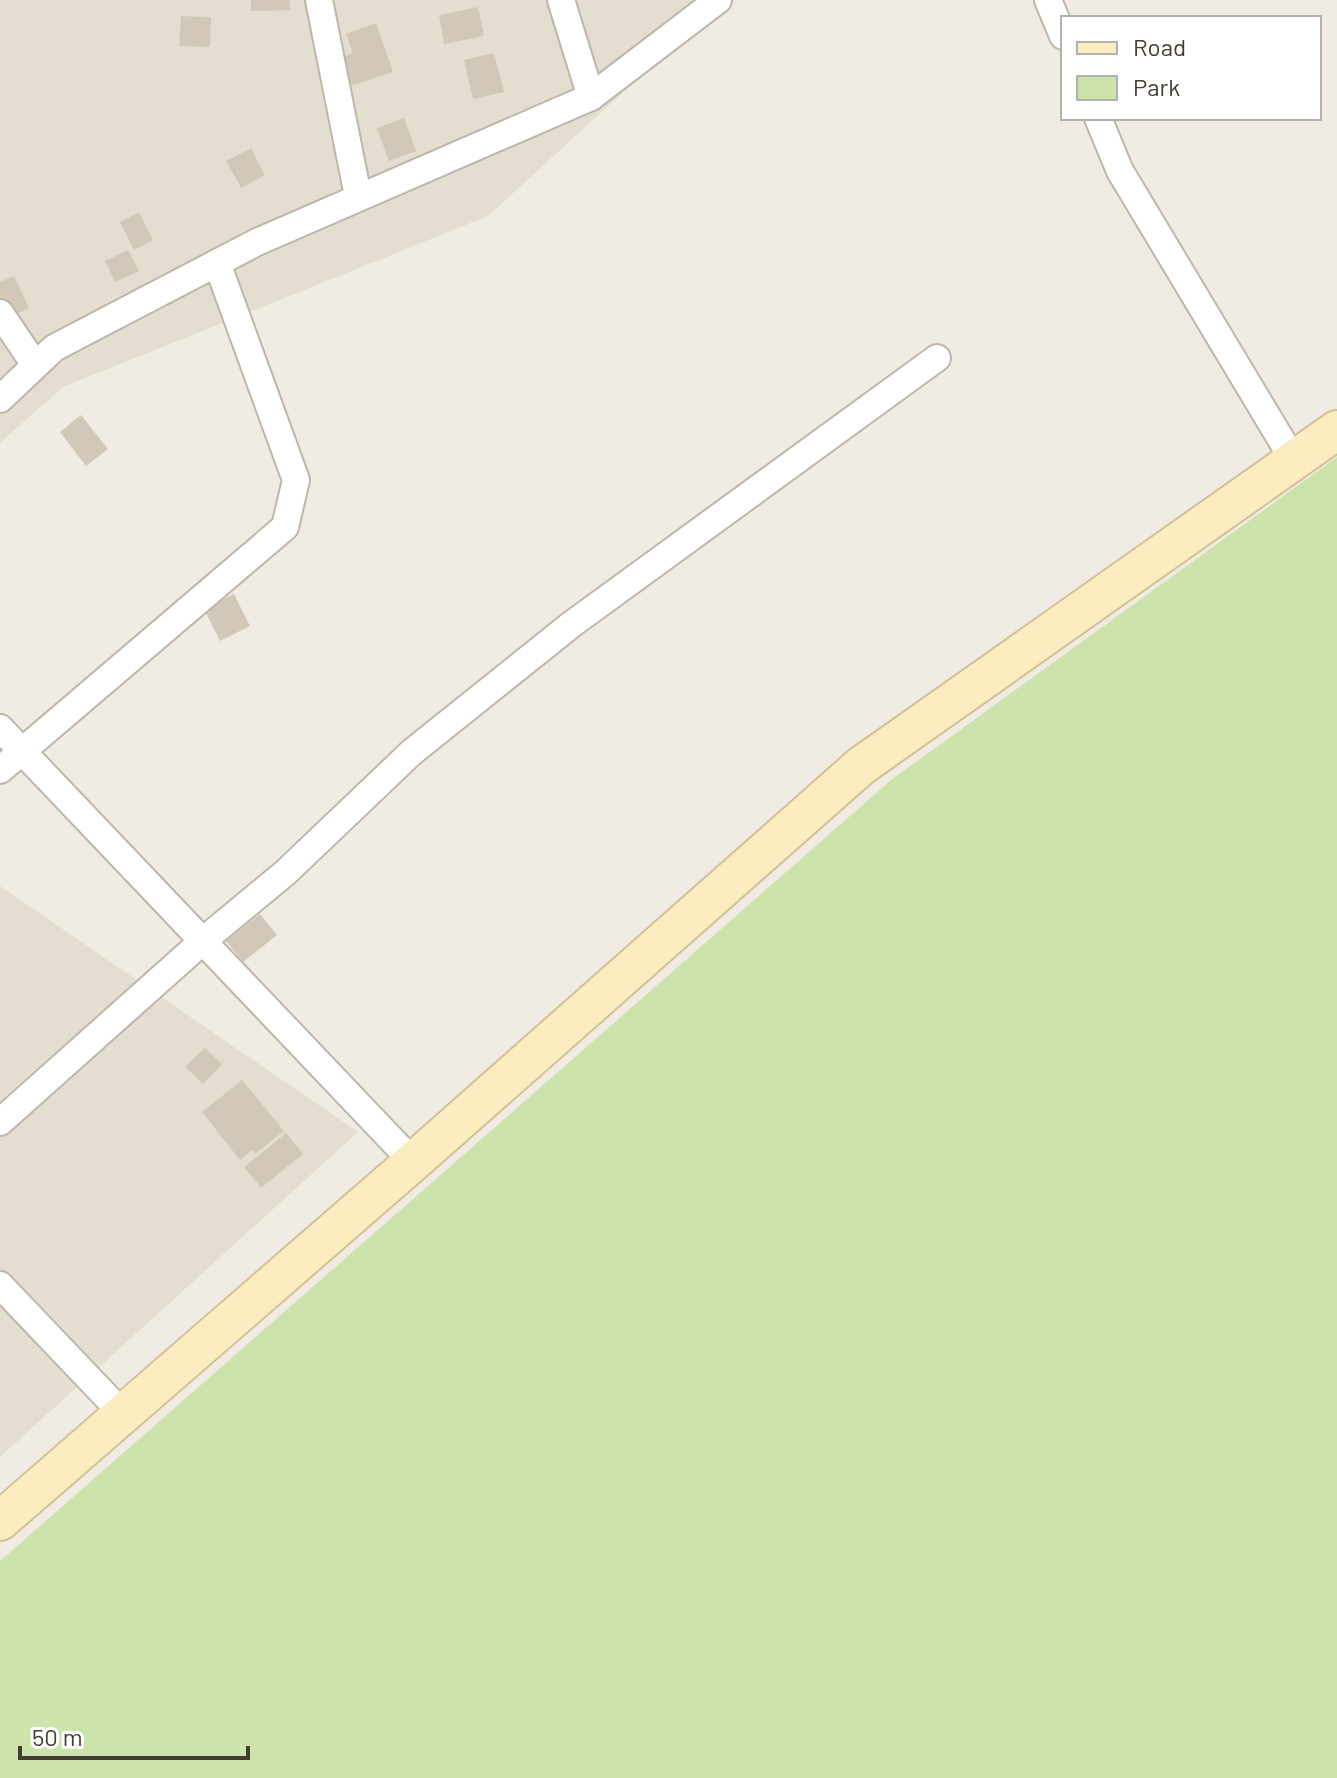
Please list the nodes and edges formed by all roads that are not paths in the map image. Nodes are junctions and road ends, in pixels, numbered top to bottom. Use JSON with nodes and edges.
{"nodes":[{"id":1,"x":319,"y":0,"type":"edge"},
{"id":2,"x":561,"y":0,"type":"edge"},
{"id":3,"x":718,"y":0,"type":"edge"},
{"id":4,"x":1048,"y":0,"type":"edge"},
{"id":5,"x":1061,"y":31,"type":"edge"},
{"id":6,"x":591,"y":97,"type":"junction"},
{"id":7,"x":1099,"y":120,"type":"edge"},
{"id":8,"x":358,"y":196,"type":"junction"},
{"id":9,"x":217,"y":263,"type":"junction"},
{"id":10,"x":0,"y":313,"type":"edge"},
{"id":11,"x":937,"y":358,"type":"dead end"},
{"id":12,"x":35,"y":365,"type":"junction"},
{"id":13,"x":0,"y":399,"type":"edge"},
{"id":14,"x":1337,"y":430,"type":"edge"},
{"id":15,"x":1294,"y":461,"type":"junction"},
{"id":16,"x":0,"y":728,"type":"edge"},
{"id":17,"x":23,"y":750,"type":"junction"},
{"id":18,"x":0,"y":770,"type":"edge"},
{"id":19,"x":204,"y":940,"type":"junction"},
{"id":20,"x":0,"y":1122,"type":"edge"},
{"id":21,"x":413,"y":1162,"type":"junction"},
{"id":22,"x":0,"y":1285,"type":"edge"},
{"id":23,"x":123,"y":1414,"type":"junction"},
{"id":24,"x":0,"y":1521,"type":"edge"}],
"edges":[{"from":1,"to":8,"type":"street"},
{"from":2,"to":6,"type":"street"},
{"from":3,"to":6,"type":"street"},
{"from":4,"to":5,"type":"street"},
{"from":6,"to":8,"type":"street"},
{"from":7,"to":15,"type":"street"},
{"from":8,"to":9,"type":"street"},
{"from":9,"to":12,"type":"street"},
{"from":9,"to":17,"type":"street"},
{"from":10,"to":12,"type":"street"},
{"from":11,"to":19,"type":"street"},
{"from":12,"to":13,"type":"street"},
{"from":14,"to":15,"type":"main road"},
{"from":15,"to":21,"type":"main road"},
{"from":16,"to":17,"type":"street"},
{"from":17,"to":18,"type":"street"},
{"from":17,"to":19,"type":"street"},
{"from":19,"to":20,"type":"street"},
{"from":19,"to":21,"type":"street"},
{"from":21,"to":23,"type":"main road"},
{"from":22,"to":23,"type":"street"},
{"from":23,"to":24,"type":"main road"}]}
